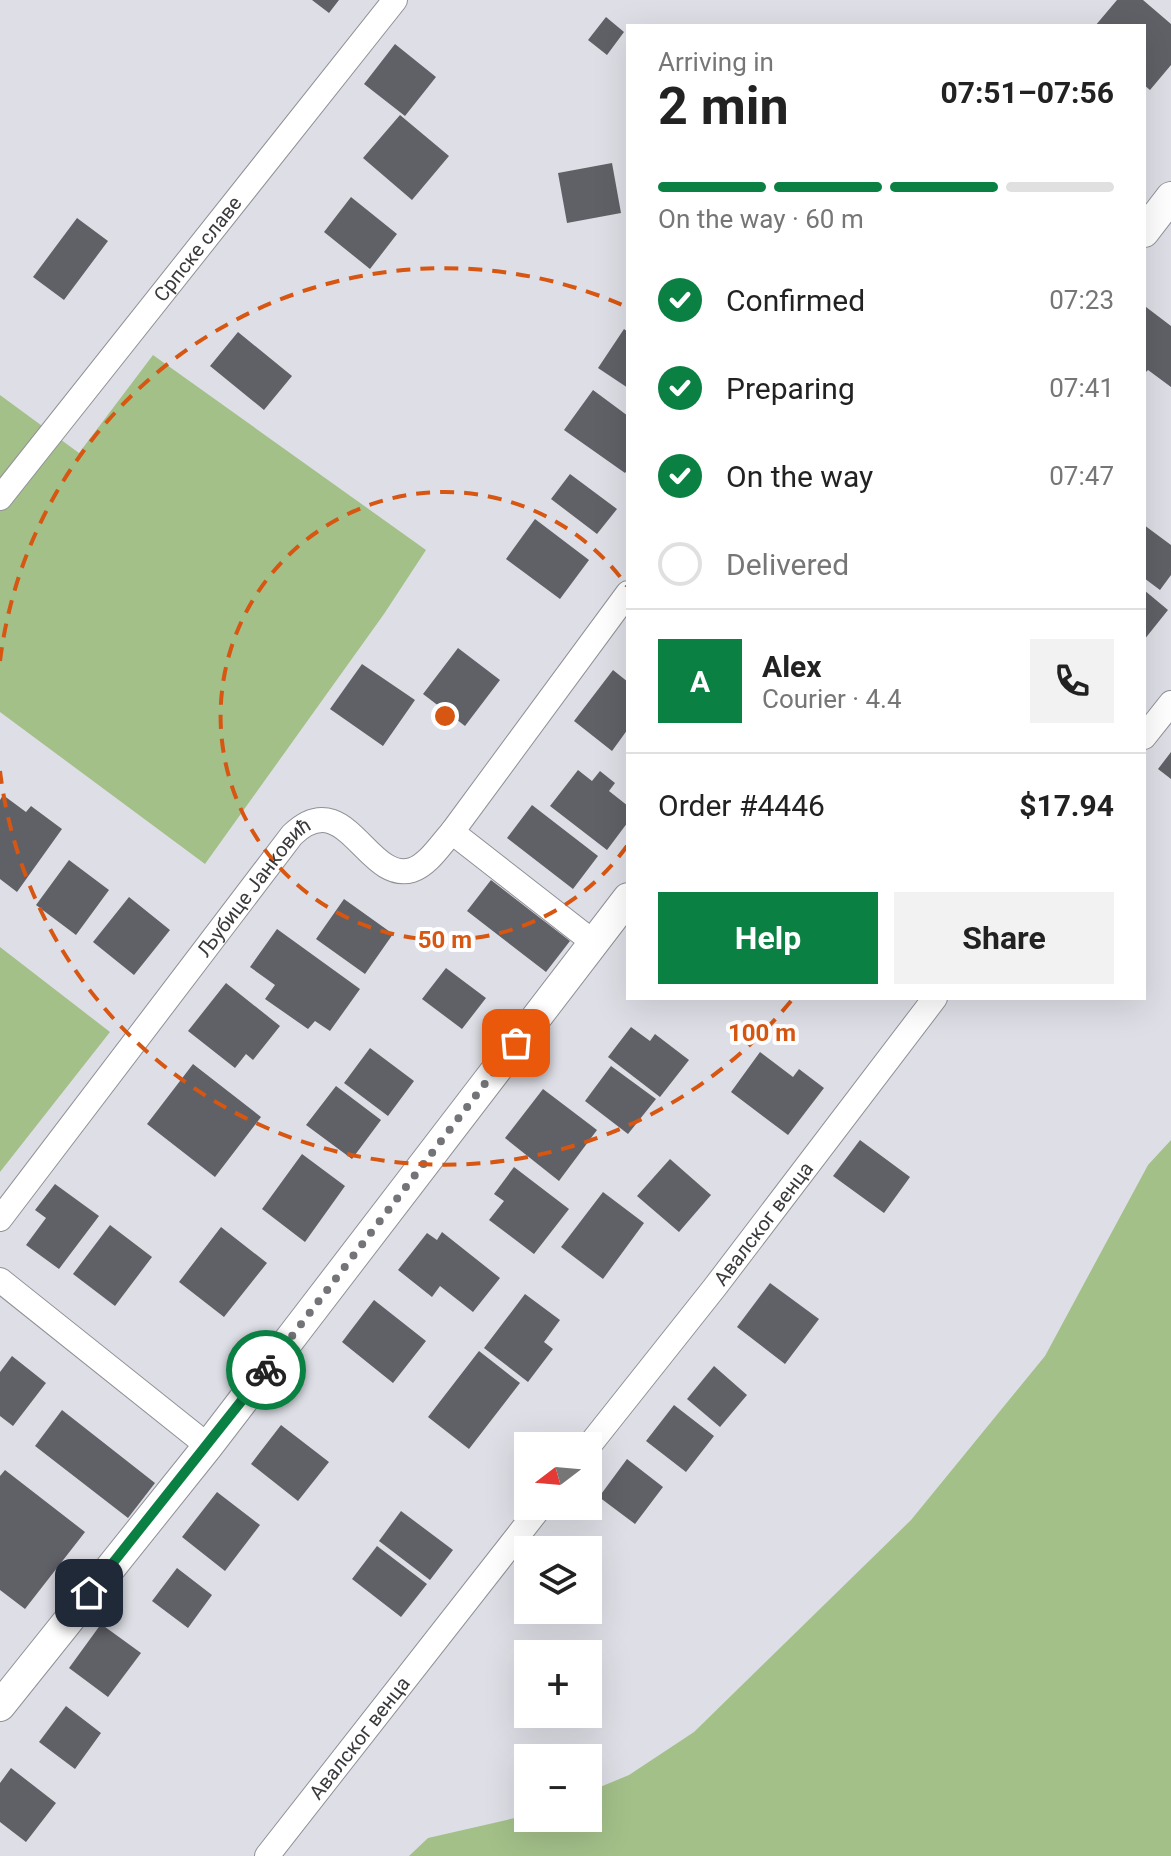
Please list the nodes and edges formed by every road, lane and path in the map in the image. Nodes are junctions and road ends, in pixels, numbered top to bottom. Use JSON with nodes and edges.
{"nodes":[{"id":1,"x":395,"y":0,"type":"edge"},
{"id":2,"x":1171,"y":197,"type":"edge"},
{"id":3,"x":1146,"y":229,"type":"edge"},
{"id":4,"x":0,"y":498,"type":"edge"},
{"id":5,"x":626,"y":596,"type":"edge"},
{"id":6,"x":1171,"y":703,"type":"edge"},
{"id":7,"x":1146,"y":734,"type":"edge"},
{"id":8,"x":452,"y":832,"type":"junction"},
{"id":9,"x":626,"y":901,"type":"edge"},
{"id":10,"x":593,"y":942,"type":"junction"},
{"id":11,"x":933,"y":1000,"type":"edge"},
{"id":12,"x":0,"y":1219,"type":"edge"},
{"id":13,"x":0,"y":1280,"type":"edge"},
{"id":14,"x":600,"y":1432,"type":"edge"},
{"id":15,"x":208,"y":1446,"type":"junction"},
{"id":16,"x":530,"y":1520,"type":"edge"},
{"id":17,"x":0,"y":1706,"type":"edge"},
{"id":18,"x":267,"y":1856,"type":"edge"}],
"edges":[{"from":1,"to":4,"type":"street","name":"Српске славе"},
{"from":2,"to":3,"type":"street"},
{"from":5,"to":8,"type":"street","name":"Љубице Јанковић"},
{"from":6,"to":7,"type":"street"},
{"from":8,"to":10,"type":"street"},
{"from":8,"to":12,"type":"street","name":"Љубице Јанковић"},
{"from":9,"to":10,"type":"street"},
{"from":10,"to":15,"type":"street"},
{"from":11,"to":14,"type":"street","name":"Авалског венца"},
{"from":13,"to":15,"type":"street"},
{"from":15,"to":17,"type":"street"},
{"from":16,"to":18,"type":"street","name":"Авалског венца"}]}
